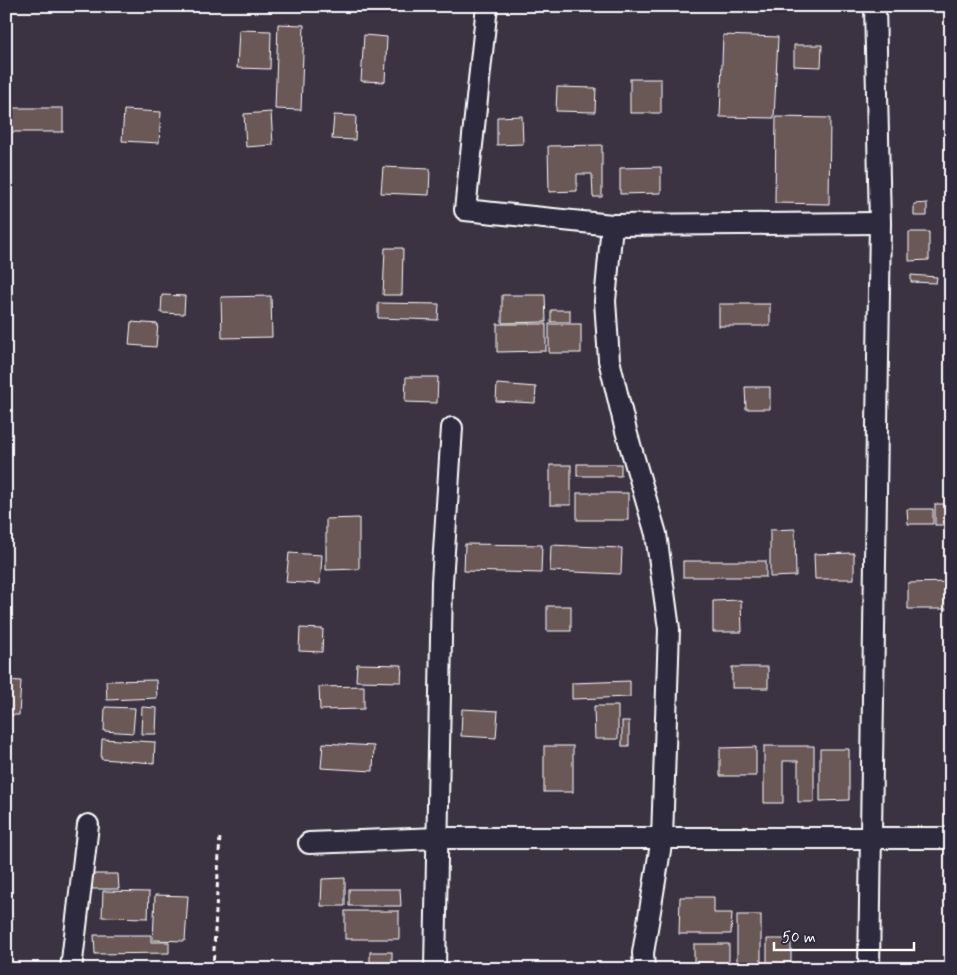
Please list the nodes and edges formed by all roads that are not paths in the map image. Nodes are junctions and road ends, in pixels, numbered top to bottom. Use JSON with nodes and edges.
{"nodes":[{"id":1,"x":487,"y":6,"type":"edge"},
{"id":2,"x":875,"y":6,"type":"edge"},
{"id":3,"x":880,"y":223,"type":"junction"},
{"id":4,"x":612,"y":225,"type":"junction"},
{"id":5,"x":452,"y":428,"type":"dead end"},
{"id":6,"x":88,"y":825,"type":"dead end"},
{"id":7,"x":438,"y":838,"type":"junction"},
{"id":8,"x":662,"y":838,"type":"junction"},
{"id":9,"x":951,"y":838,"type":"edge"},
{"id":10,"x":871,"y":839,"type":"junction"},
{"id":11,"x":309,"y":843,"type":"dead end"},
{"id":12,"x":70,"y":969,"type":"edge"},
{"id":13,"x":435,"y":969,"type":"edge"},
{"id":14,"x":644,"y":969,"type":"edge"},
{"id":15,"x":869,"y":969,"type":"edge"}],
"edges":[{"from":1,"to":4,"type":"street"},
{"from":2,"to":3,"type":"street"},
{"from":3,"to":4,"type":"street"},
{"from":3,"to":10,"type":"street"},
{"from":4,"to":8,"type":"street"},
{"from":5,"to":7,"type":"street"},
{"from":6,"to":12,"type":"street"},
{"from":7,"to":8,"type":"street"},
{"from":7,"to":11,"type":"street"},
{"from":7,"to":13,"type":"street"},
{"from":8,"to":10,"type":"street"},
{"from":8,"to":14,"type":"street"},
{"from":9,"to":10,"type":"street"},
{"from":10,"to":15,"type":"street"}]}
